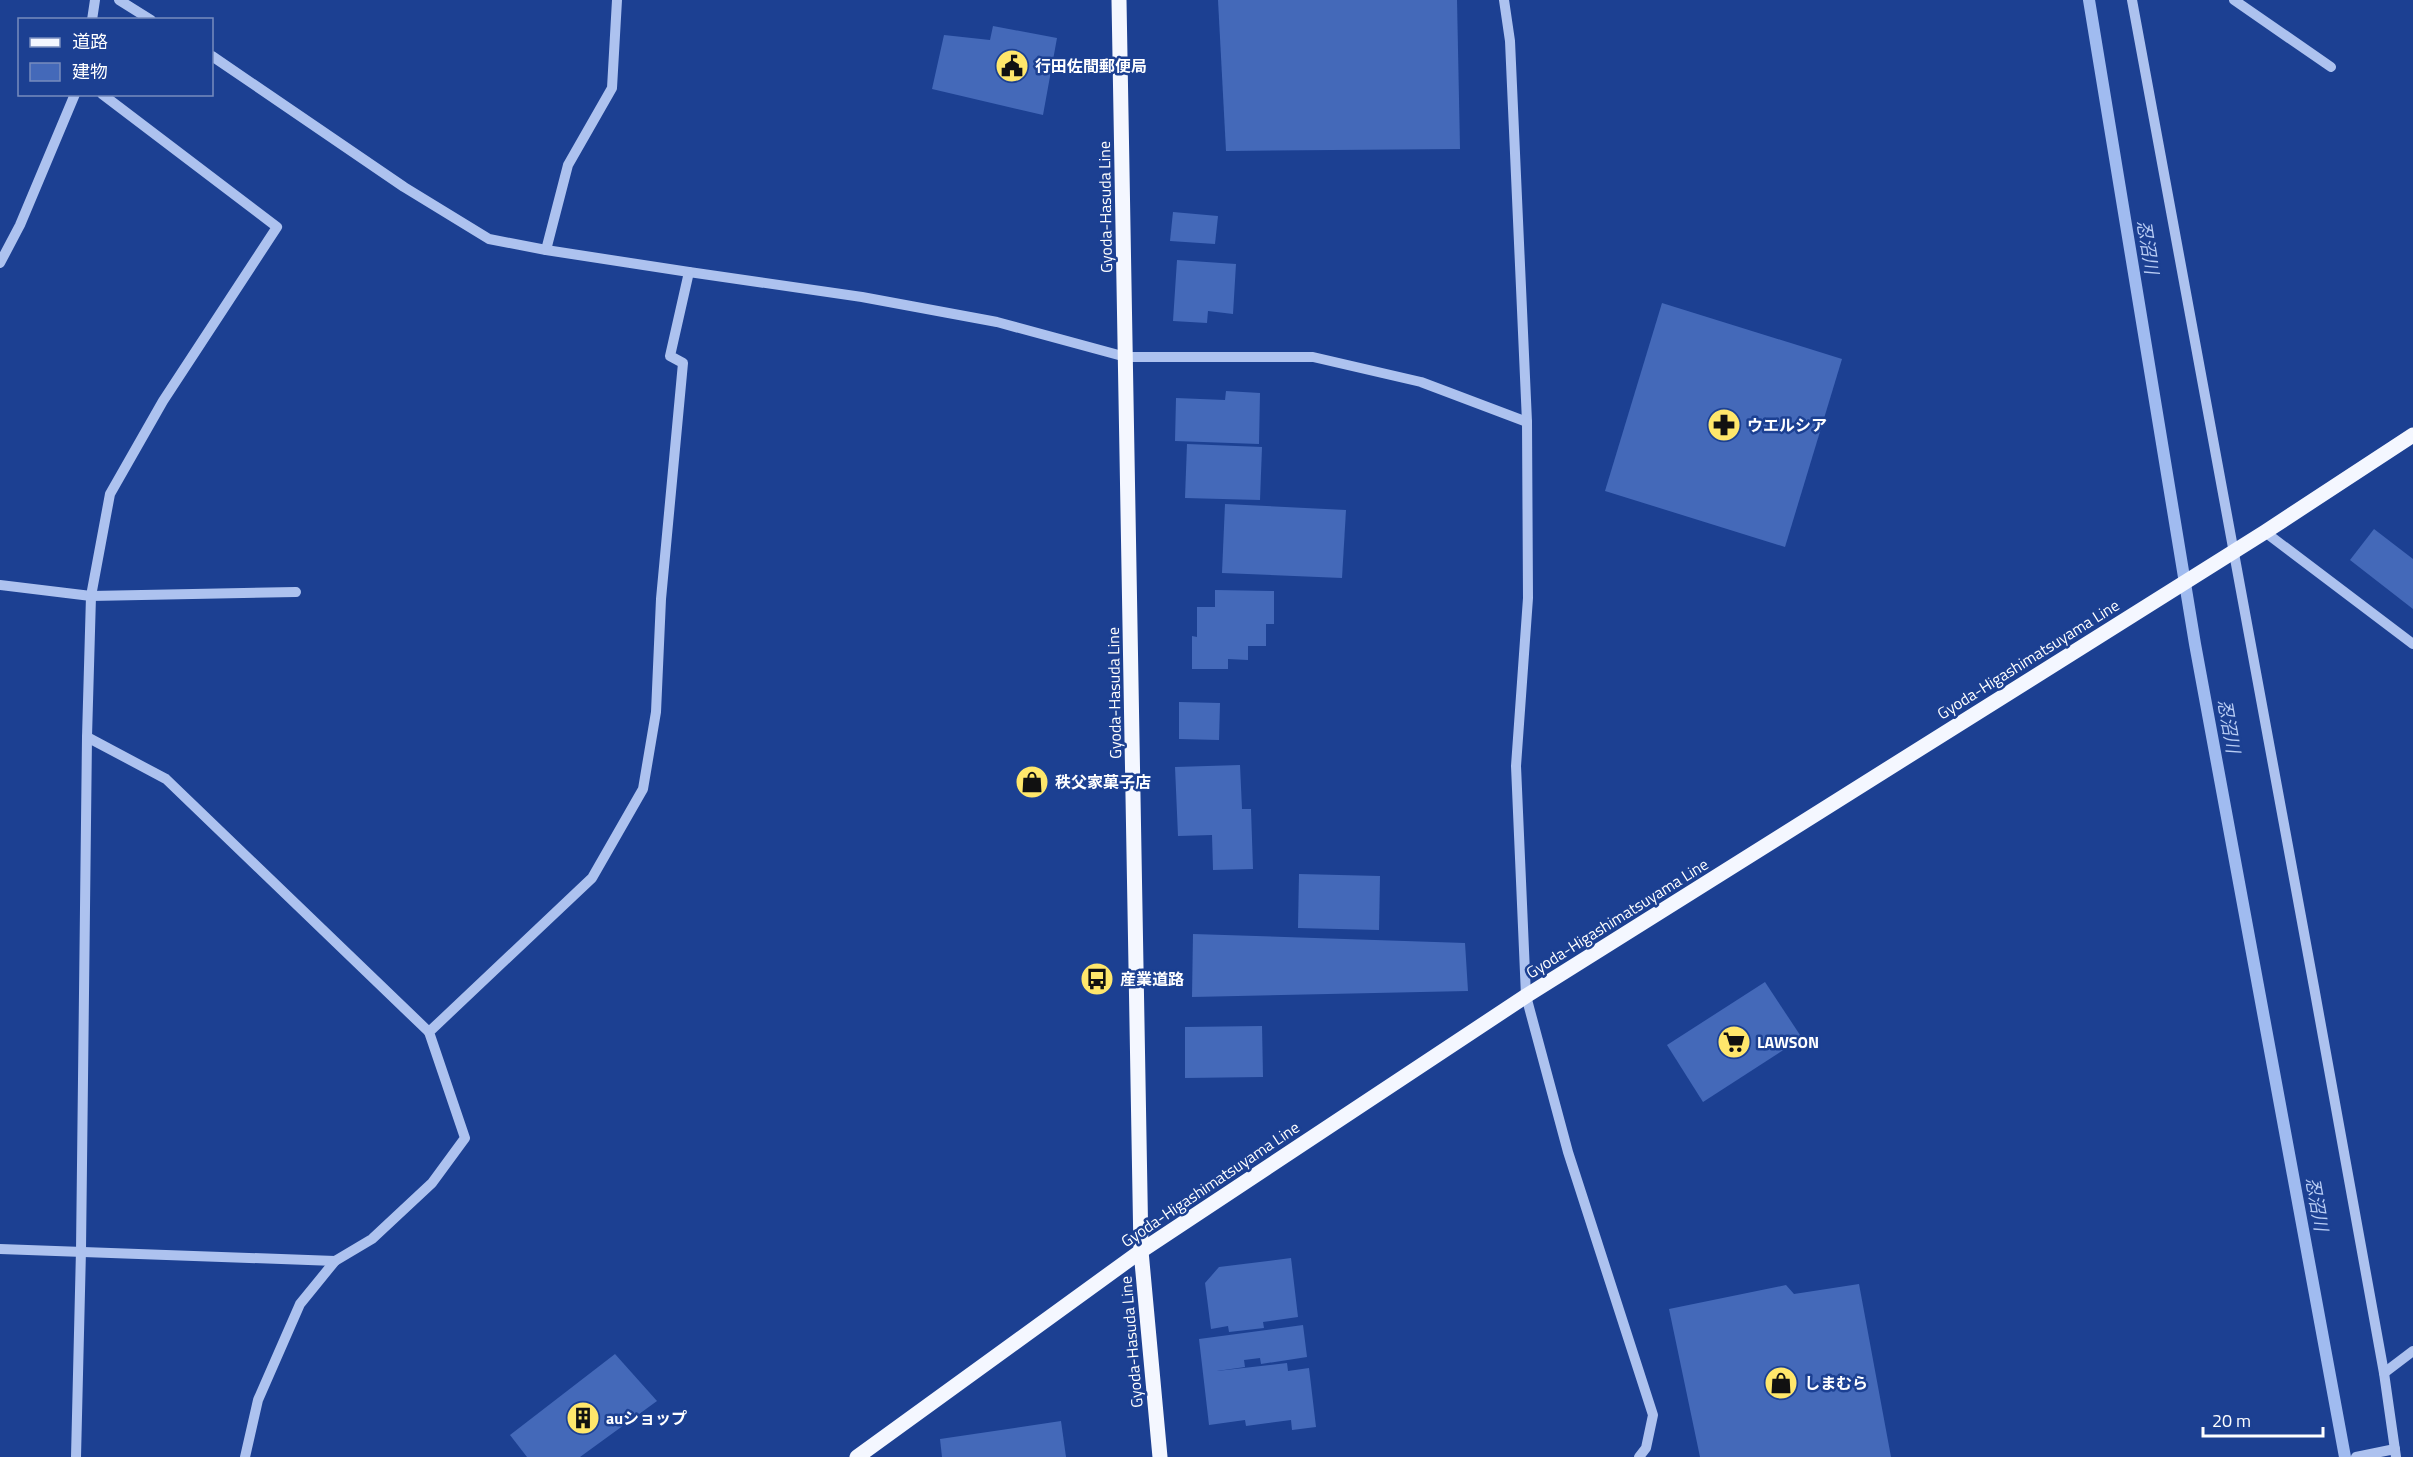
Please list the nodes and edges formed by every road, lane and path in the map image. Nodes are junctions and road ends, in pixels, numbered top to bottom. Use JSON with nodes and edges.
{"nodes":[{"id":1,"x":95,"y":0,"type":"edge"},
{"id":2,"x":119,"y":0,"type":"edge"},
{"id":3,"x":617,"y":0,"type":"edge"},
{"id":4,"x":1119,"y":0,"type":"edge"},
{"id":5,"x":1504,"y":0,"type":"edge"},
{"id":6,"x":2132,"y":0,"type":"edge"},
{"id":7,"x":2234,"y":0,"type":"edge"},
{"id":8,"x":92,"y":18,"type":"edge"},
{"id":9,"x":148,"y":18,"type":"edge"},
{"id":10,"x":213,"y":57,"type":"edge"},
{"id":11,"x":2331,"y":68,"type":"dead end"},
{"id":12,"x":74,"y":96,"type":"edge"},
{"id":13,"x":105,"y":96,"type":"edge"},
{"id":14,"x":546,"y":250,"type":"junction"},
{"id":15,"x":0,"y":263,"type":"edge"},
{"id":16,"x":689,"y":272,"type":"junction"},
{"id":17,"x":1126,"y":357,"type":"junction"},
{"id":18,"x":1527,"y":422,"type":"junction"},
{"id":19,"x":2413,"y":435,"type":"edge"},
{"id":20,"x":2265,"y":532,"type":"junction"},
{"id":21,"x":2234,"y":550,"type":"junction"},
{"id":22,"x":0,"y":585,"type":"edge"},
{"id":23,"x":296,"y":592,"type":"dead end"},
{"id":24,"x":91,"y":596,"type":"junction"},
{"id":25,"x":2413,"y":644,"type":"edge"},
{"id":26,"x":87,"y":737,"type":"junction"},
{"id":27,"x":1526,"y":996,"type":"junction"},
{"id":28,"x":429,"y":1032,"type":"junction"},
{"id":29,"x":0,"y":1249,"type":"edge"},
{"id":30,"x":81,"y":1250,"type":"junction"},
{"id":31,"x":1141,"y":1251,"type":"junction"},
{"id":32,"x":335,"y":1261,"type":"junction"},
{"id":33,"x":2413,"y":1351,"type":"edge"},
{"id":34,"x":2384,"y":1373,"type":"junction"},
{"id":35,"x":2395,"y":1453,"type":"edge"},
{"id":36,"x":76,"y":1457,"type":"edge"},
{"id":37,"x":245,"y":1457,"type":"edge"},
{"id":38,"x":857,"y":1457,"type":"edge"},
{"id":39,"x":1160,"y":1457,"type":"edge"},
{"id":40,"x":1639,"y":1457,"type":"edge"},
{"id":41,"x":2356,"y":1457,"type":"edge"}],
"edges":[{"from":1,"to":8,"type":"street"},
{"from":2,"to":9,"type":"street"},
{"from":3,"to":14,"type":"street"},
{"from":4,"to":17,"type":"main road","name":"Gyoda-Hasuda Line"},
{"from":5,"to":18,"type":"street"},
{"from":6,"to":21,"type":"street"},
{"from":7,"to":11,"type":"street"},
{"from":10,"to":14,"type":"street"},
{"from":12,"to":15,"type":"street"},
{"from":13,"to":24,"type":"street"},
{"from":14,"to":16,"type":"street"},
{"from":16,"to":17,"type":"street"},
{"from":16,"to":28,"type":"street"},
{"from":17,"to":18,"type":"street"},
{"from":17,"to":31,"type":"main road","name":"Gyoda-Hasuda Line"},
{"from":18,"to":27,"type":"street"},
{"from":19,"to":20,"type":"main road","name":"Gyoda-Higashimatsuyama Line"},
{"from":20,"to":21,"type":"main road","name":"Gyoda-Higashimatsuyama Line"},
{"from":20,"to":25,"type":"street"},
{"from":21,"to":27,"type":"main road","name":"Gyoda-Higashimatsuyama Line"},
{"from":21,"to":34,"type":"street"},
{"from":22,"to":24,"type":"street"},
{"from":23,"to":24,"type":"street"},
{"from":24,"to":26,"type":"street"},
{"from":26,"to":28,"type":"street"},
{"from":26,"to":30,"type":"street"},
{"from":27,"to":31,"type":"main road","name":"Gyoda-Higashimatsuyama Line"},
{"from":27,"to":40,"type":"street"},
{"from":28,"to":32,"type":"street"},
{"from":29,"to":30,"type":"street"},
{"from":30,"to":32,"type":"street"},
{"from":30,"to":36,"type":"street"},
{"from":31,"to":38,"type":"main road","name":"Gyoda-Higashimatsuyama Line"},
{"from":31,"to":39,"type":"main road","name":"Gyoda-Hasuda Line"},
{"from":32,"to":37,"type":"street"},
{"from":33,"to":34,"type":"street"},
{"from":34,"to":35,"type":"street"},
{"from":35,"to":41,"type":"street"}]}
